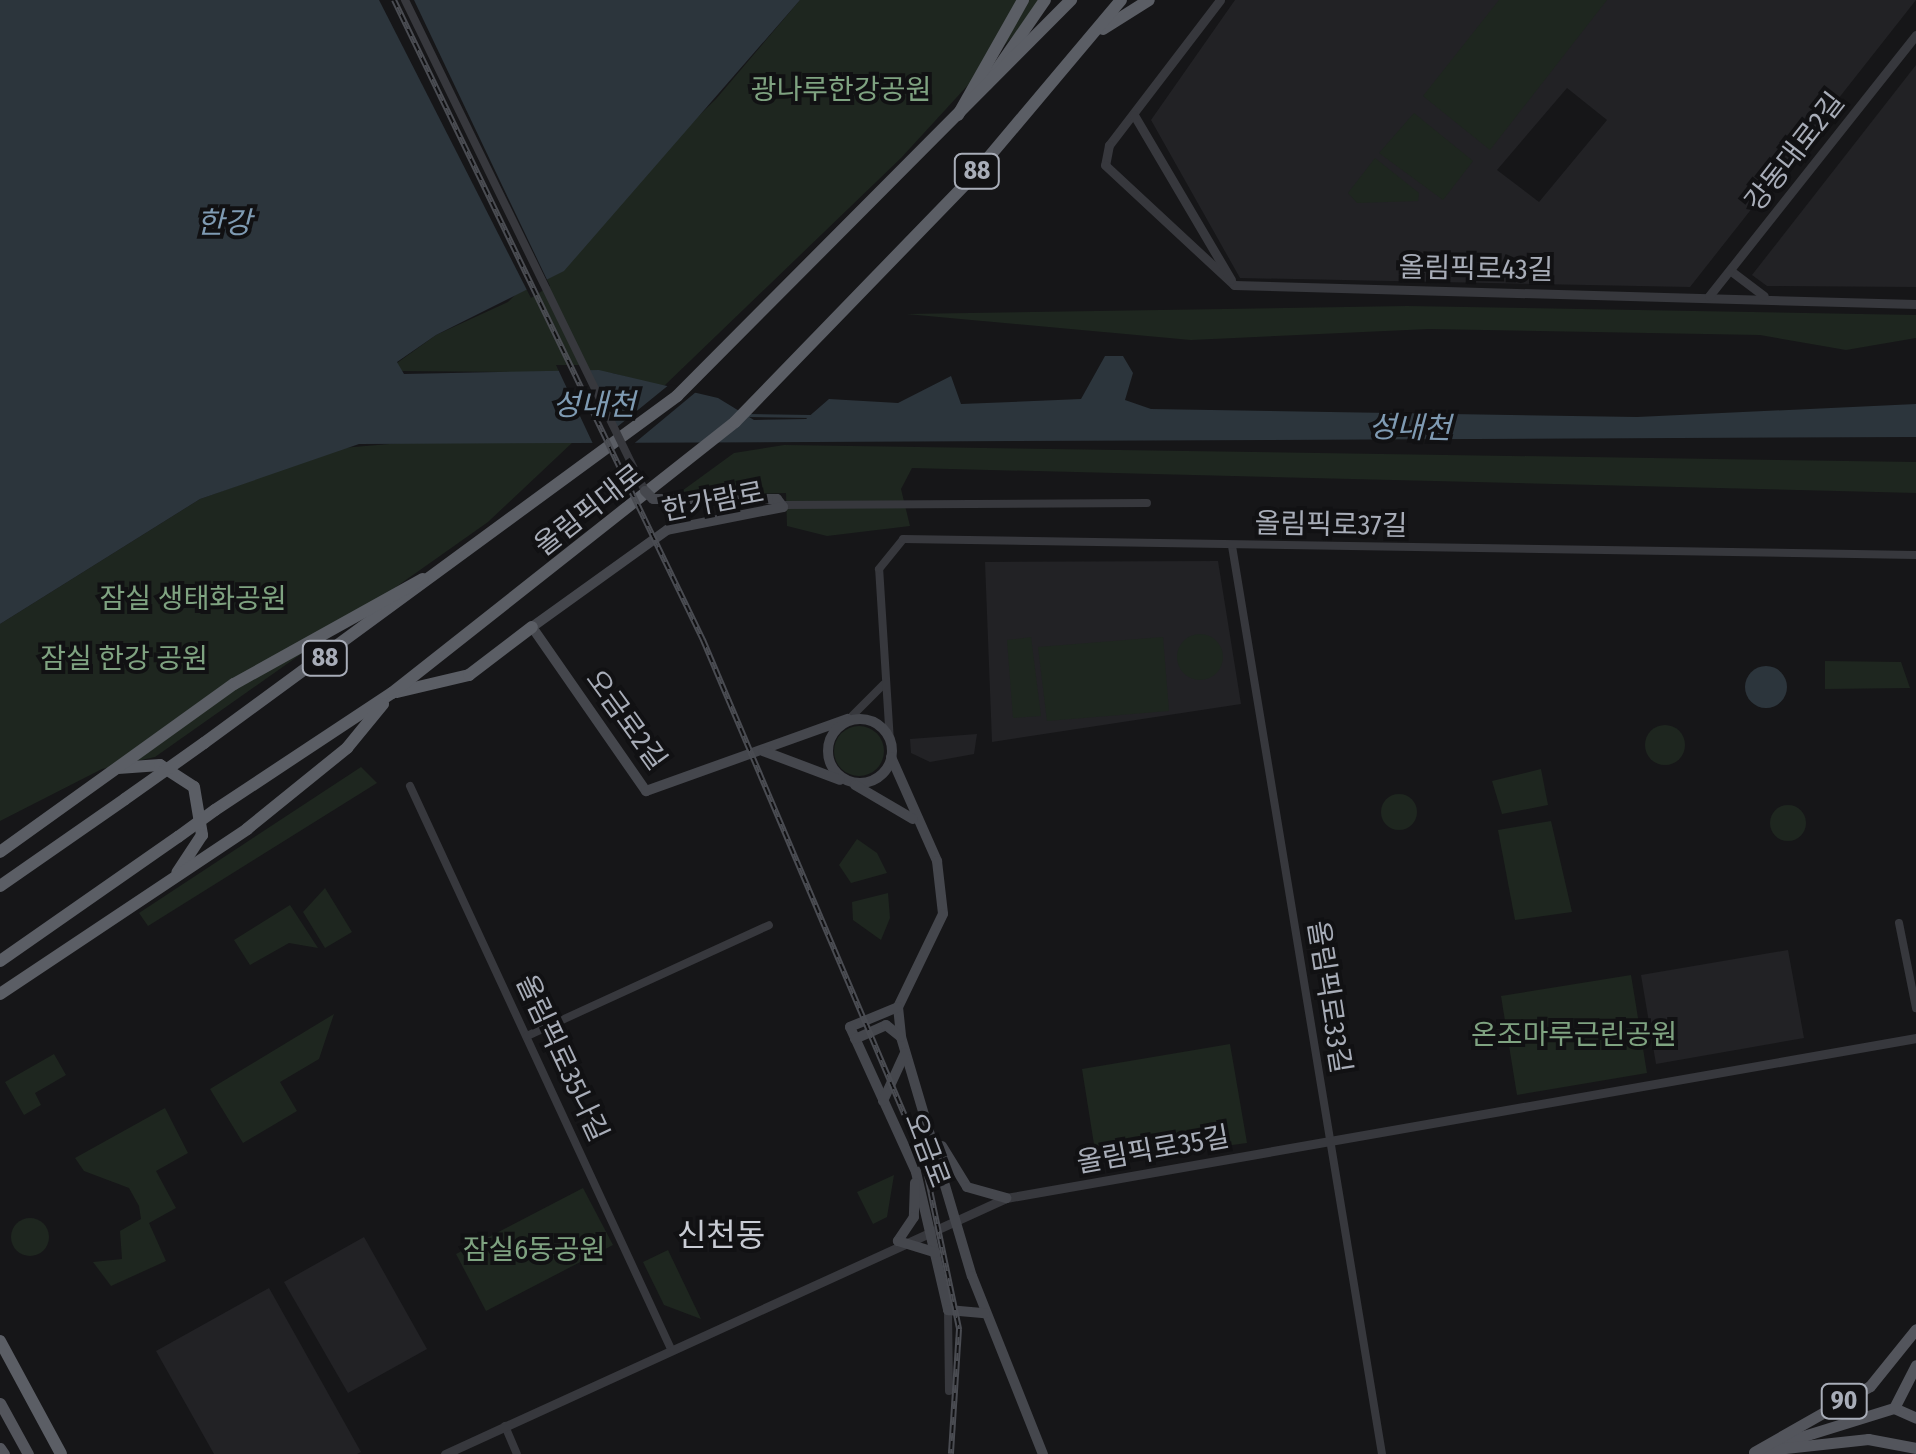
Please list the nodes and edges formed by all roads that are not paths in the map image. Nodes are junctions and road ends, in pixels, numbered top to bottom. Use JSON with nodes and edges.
{"nodes":[{"id":1,"x":405,"y":0,"type":"edge"},
{"id":2,"x":1023,"y":0,"type":"edge"},
{"id":3,"x":1044,"y":0,"type":"edge"},
{"id":4,"x":1071,"y":0,"type":"edge"},
{"id":5,"x":1121,"y":0,"type":"edge"},
{"id":6,"x":1150,"y":0,"type":"edge"},
{"id":7,"x":1220,"y":0,"type":"edge"},
{"id":8,"x":1092,"y":35,"type":"junction"},
{"id":9,"x":1916,"y":36,"type":"edge"},
{"id":10,"x":979,"y":99,"type":"junction"},
{"id":11,"x":1134,"y":116,"type":"junction"},
{"id":12,"x":954,"y":122,"type":"junction"},
{"id":13,"x":1731,"y":271,"type":"junction"},
{"id":14,"x":1234,"y":285,"type":"junction"},
{"id":15,"x":1709,"y":296,"type":"junction"},
{"id":16,"x":1767,"y":298,"type":"junction"},
{"id":17,"x":1916,"y":304,"type":"edge"},
{"id":18,"x":649,"y":495,"type":"joint"},
{"id":19,"x":1147,"y":502,"type":"dead end"},
{"id":20,"x":783,"y":506,"type":"junction"},
{"id":21,"x":1232,"y":546,"type":"junction"},
{"id":22,"x":1916,"y":555,"type":"edge"},
{"id":23,"x":444,"y":570,"type":"junction"},
{"id":24,"x":532,"y":628,"type":"junction"},
{"id":25,"x":883,"y":685,"type":"junction"},
{"id":26,"x":392,"y":693,"type":"junction"},
{"id":27,"x":848,"y":718,"type":"junction"},
{"id":28,"x":890,"y":742,"type":"junction"},
{"id":29,"x":762,"y":750,"type":"junction"},
{"id":30,"x":891,"y":757,"type":"junction"},
{"id":31,"x":102,"y":773,"type":"junction"},
{"id":32,"x":849,"y":783,"type":"junction"},
{"id":33,"x":410,"y":786,"type":"dead end"},
{"id":34,"x":914,"y":820,"type":"junction"},
{"id":35,"x":29,"y":825,"type":"junction"},
{"id":36,"x":0,"y":842,"type":"edge"},
{"id":37,"x":0,"y":852,"type":"edge"},
{"id":38,"x":0,"y":886,"type":"edge"},
{"id":39,"x":162,"y":890,"type":"junction"},
{"id":40,"x":1899,"y":923,"type":"dead end"},
{"id":41,"x":769,"y":924,"type":"dead end"},
{"id":42,"x":0,"y":961,"type":"edge"},
{"id":43,"x":1912,"y":966,"type":"edge"},
{"id":44,"x":0,"y":994,"type":"edge"},
{"id":45,"x":898,"y":1007,"type":"junction"},
{"id":46,"x":1916,"y":1008,"type":"edge"},
{"id":47,"x":527,"y":1036,"type":"junction"},
{"id":48,"x":901,"y":1038,"type":"junction"},
{"id":49,"x":1916,"y":1038,"type":"edge"},
{"id":50,"x":856,"y":1040,"type":"junction"},
{"id":51,"x":906,"y":1054,"type":"junction"},
{"id":52,"x":883,"y":1102,"type":"junction"},
{"id":53,"x":936,"y":1132,"type":"junction"},
{"id":54,"x":1330,"y":1142,"type":"junction"},
{"id":55,"x":916,"y":1172,"type":"junction"},
{"id":56,"x":1006,"y":1198,"type":"junction"},
{"id":57,"x":952,"y":1216,"type":"junction"},
{"id":58,"x":930,"y":1226,"type":"junction"},
{"id":59,"x":898,"y":1241,"type":"junction"},
{"id":60,"x":936,"y":1252,"type":"junction"},
{"id":61,"x":948,"y":1310,"type":"junction"},
{"id":62,"x":984,"y":1313,"type":"junction"},
{"id":63,"x":1916,"y":1329,"type":"edge"},
{"id":64,"x":0,"y":1341,"type":"edge"},
{"id":65,"x":671,"y":1349,"type":"junction"},
{"id":66,"x":1916,"y":1365,"type":"edge"},
{"id":67,"x":948,"y":1390,"type":"dead end"},
{"id":68,"x":0,"y":1403,"type":"edge"},
{"id":69,"x":1894,"y":1408,"type":"junction"},
{"id":70,"x":1916,"y":1418,"type":"edge"},
{"id":71,"x":505,"y":1426,"type":"junction"},
{"id":72,"x":1916,"y":1448,"type":"edge"},
{"id":73,"x":1752,"y":1453,"type":"edge"},
{"id":74,"x":28,"y":1454,"type":"edge"},
{"id":75,"x":61,"y":1454,"type":"edge"},
{"id":76,"x":445,"y":1454,"type":"edge"},
{"id":77,"x":518,"y":1454,"type":"edge"},
{"id":78,"x":1043,"y":1454,"type":"edge"},
{"id":79,"x":1382,"y":1454,"type":"edge"}],
"edges":[{"from":1,"to":18,"type":"street","bridge":true},
{"from":2,"to":12,"type":"highway"},
{"from":3,"to":10,"type":"highway"},
{"from":4,"to":10,"type":"highway","name":"올림픽대로","number":"88"},
{"from":5,"to":8,"type":"highway","name":"올림픽대로","number":"88"},
{"from":6,"to":8,"type":"highway"},
{"from":7,"to":11,"type":"street"},
{"from":8,"to":26,"type":"highway","name":"올림픽대로","number":"88"},
{"from":9,"to":13,"type":"street","name":"강동대로2길"},
{"from":10,"to":12,"type":"highway","name":"올림픽대로","number":"88"},
{"from":11,"to":14,"type":"street"},
{"from":11,"to":14,"type":"street"},
{"from":12,"to":23,"type":"highway","name":"올림픽대로","number":"88"},
{"from":13,"to":15,"type":"street","name":"강동대로2길"},
{"from":13,"to":16,"type":"street"},
{"from":14,"to":15,"type":"street","name":"올림픽로43길"},
{"from":15,"to":16,"type":"street","name":"올림픽로43길"},
{"from":16,"to":17,"type":"street","name":"올림픽로43길"},
{"from":18,"to":20,"type":"main road","name":"한가람로"},
{"from":19,"to":20,"type":"street"},
{"from":20,"to":24,"type":"main road","name":"한가람로"},
{"from":21,"to":22,"type":"street","name":"올림픽로37길"},
{"from":21,"to":25,"type":"street","name":"올림픽로37길"},
{"from":21,"to":54,"type":"street","name":"올림픽로33길"},
{"from":23,"to":31,"type":"highway"},
{"from":23,"to":38,"type":"highway","name":"올림픽대로","number":"88","bridge":true},
{"from":24,"to":26,"type":"highway"},
{"from":24,"to":29,"type":"main road","name":"오금로2길"},
{"from":25,"to":27,"type":"street"},
{"from":25,"to":28,"type":"street"},
{"from":26,"to":39,"type":"highway"},
{"from":26,"to":42,"type":"highway","name":"올림픽대로","number":"88","bridge":true},
{"from":27,"to":28,"type":"main road"},
{"from":27,"to":29,"type":"main road"},
{"from":27,"to":32,"type":"main road"},
{"from":28,"to":30,"type":"main road"},
{"from":29,"to":32,"type":"main road"},
{"from":30,"to":32,"type":"main road"},
{"from":30,"to":34,"type":"main road"},
{"from":31,"to":35,"type":"highway"},
{"from":31,"to":39,"type":"highway"},
{"from":32,"to":34,"type":"main road"},
{"from":33,"to":47,"type":"street","name":"올림픽로35나길"},
{"from":34,"to":45,"type":"main road"},
{"from":35,"to":36,"type":"highway"},
{"from":35,"to":37,"type":"highway"},
{"from":39,"to":44,"type":"highway"},
{"from":40,"to":43,"type":"street"},
{"from":41,"to":47,"type":"street"},
{"from":43,"to":46,"type":"street"},
{"from":45,"to":48,"type":"main road","name":"오금로"},
{"from":45,"to":50,"type":"main road"},
{"from":47,"to":65,"type":"street","name":"올림픽로35나길"},
{"from":48,"to":50,"type":"main road"},
{"from":48,"to":51,"type":"main road","name":"오금로"},
{"from":49,"to":54,"type":"street","name":"올림픽로35길"},
{"from":50,"to":52,"type":"main road","name":"오금로"},
{"from":51,"to":52,"type":"main road"},
{"from":51,"to":53,"type":"main road","name":"오금로"},
{"from":52,"to":55,"type":"main road","name":"오금로"},
{"from":53,"to":56,"type":"main road"},
{"from":53,"to":57,"type":"main road","name":"오금로"},
{"from":54,"to":56,"type":"street","name":"올림픽로35길"},
{"from":54,"to":79,"type":"street","name":"올림픽로33길"},
{"from":55,"to":58,"type":"main road","name":"오금로"},
{"from":55,"to":59,"type":"main road"},
{"from":56,"to":57,"type":"street","name":"올림픽로35길"},
{"from":57,"to":58,"type":"street","name":"올림픽로35길"},
{"from":57,"to":62,"type":"main road","name":"오금로"},
{"from":58,"to":59,"type":"street","name":"올림픽로35길"},
{"from":58,"to":60,"type":"main road","name":"오금로"},
{"from":59,"to":60,"type":"main road"},
{"from":59,"to":65,"type":"street","name":"올림픽로35길"},
{"from":60,"to":61,"type":"main road","name":"오금로"},
{"from":61,"to":62,"type":"main road"},
{"from":61,"to":67,"type":"street"},
{"from":62,"to":78,"type":"main road","name":"오금로"},
{"from":63,"to":73,"type":"main road","number":"90"},
{"from":64,"to":75,"type":"highway"},
{"from":65,"to":71,"type":"street","name":"올림픽로35길"},
{"from":66,"to":69,"type":"main road","number":"90"},
{"from":68,"to":74,"type":"main road"},
{"from":69,"to":70,"type":"main road"},
{"from":69,"to":73,"type":"main road","number":"90"},
{"from":71,"to":76,"type":"street","name":"올림픽로35길"},
{"from":71,"to":77,"type":"street"},
{"from":72,"to":73,"type":"main road"}]}
